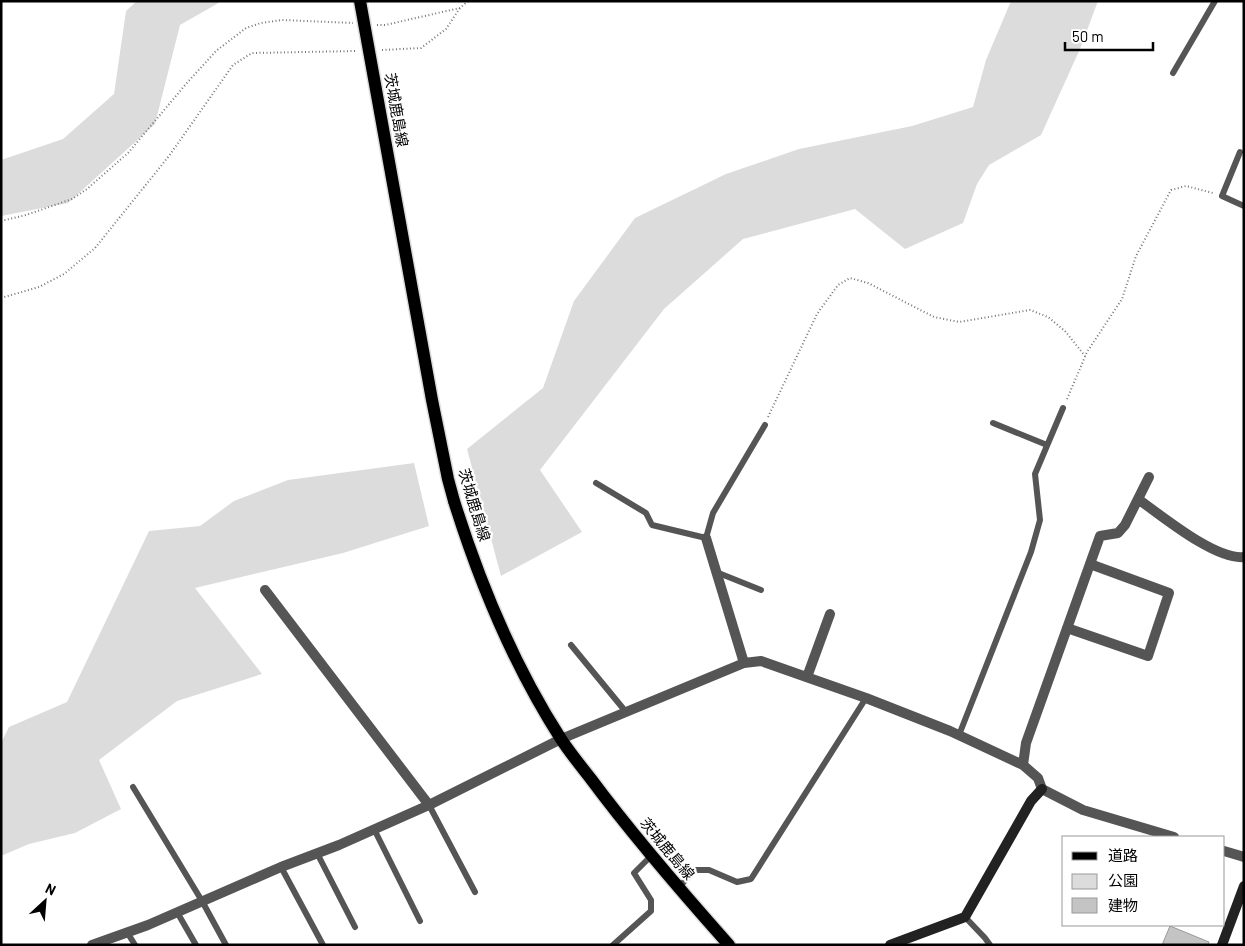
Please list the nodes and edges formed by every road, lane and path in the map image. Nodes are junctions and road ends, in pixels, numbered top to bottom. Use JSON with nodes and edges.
{"nodes":[{"id":1,"x":360,"y":1,"type":"edge"},
{"id":2,"x":468,"y":1,"type":"edge"},
{"id":3,"x":1215,"y":1,"type":"edge"},
{"id":4,"x":460,"y":8,"type":"junction"},
{"id":5,"x":356,"y":23,"type":"dead end"},
{"id":6,"x":375,"y":25,"type":"dead end"},
{"id":7,"x":364,"y":50,"type":"dead end"},
{"id":8,"x":383,"y":50,"type":"dead end"},
{"id":9,"x":1173,"y":72,"type":"dead end"},
{"id":10,"x":1240,"y":152,"type":"dead end"},
{"id":11,"x":1222,"y":196,"type":"junction"},
{"id":12,"x":1244,"y":206,"type":"edge"},
{"id":13,"x":1,"y":221,"type":"edge"},
{"id":14,"x":1,"y":298,"type":"edge"},
{"id":15,"x":1086,"y":356,"type":"junction"},
{"id":16,"x":1063,"y":408,"type":"joint"},
{"id":17,"x":993,"y":423,"type":"dead end"},
{"id":18,"x":765,"y":425,"type":"joint"},
{"id":19,"x":1047,"y":445,"type":"junction"},
{"id":20,"x":1150,"y":477,"type":"dead end"},
{"id":21,"x":596,"y":484,"type":"dead end"},
{"id":22,"x":1138,"y":500,"type":"junction"},
{"id":23,"x":706,"y":538,"type":"junction"},
{"id":24,"x":1244,"y":557,"type":"edge"},
{"id":25,"x":1090,"y":564,"type":"junction"},
{"id":26,"x":716,"y":572,"type":"junction"},
{"id":27,"x":264,"y":590,"type":"dead end"},
{"id":28,"x":761,"y":590,"type":"dead end"},
{"id":29,"x":830,"y":614,"type":"dead end"},
{"id":30,"x":1067,"y":628,"type":"junction"},
{"id":31,"x":571,"y":645,"type":"dead end"},
{"id":32,"x":744,"y":663,"type":"junction"},
{"id":33,"x":806,"y":677,"type":"junction"},
{"id":34,"x":866,"y":698,"type":"junction"},
{"id":35,"x":626,"y":712,"type":"junction"},
{"id":36,"x":959,"y":735,"type":"junction"},
{"id":37,"x":562,"y":739,"type":"junction"},
{"id":38,"x":1023,"y":765,"type":"junction"},
{"id":39,"x":132,"y":787,"type":"dead end"},
{"id":40,"x":1042,"y":789,"type":"junction"},
{"id":41,"x":429,"y":805,"type":"junction"},
{"id":42,"x":374,"y":829,"type":"junction"},
{"id":43,"x":1171,"y":836,"type":"edge"},
{"id":44,"x":1225,"y":851,"type":"edge"},
{"id":45,"x":317,"y":853,"type":"junction"},
{"id":46,"x":651,"y":856,"type":"junction"},
{"id":47,"x":1244,"y":857,"type":"edge"},
{"id":48,"x":281,"y":867,"type":"junction"},
{"id":49,"x":1244,"y":886,"type":"edge"},
{"id":50,"x":475,"y":892,"type":"dead end"},
{"id":51,"x":682,"y":892,"type":"junction"},
{"id":52,"x":202,"y":901,"type":"junction"},
{"id":53,"x":177,"y":912,"type":"junction"},
{"id":54,"x":965,"y":917,"type":"junction"},
{"id":55,"x":420,"y":922,"type":"dead end"},
{"id":56,"x":355,"y":927,"type":"dead end"},
{"id":57,"x":128,"y":932,"type":"junction"},
{"id":58,"x":92,"y":945,"type":"edge"},
{"id":59,"x":135,"y":945,"type":"edge"},
{"id":60,"x":196,"y":945,"type":"edge"},
{"id":61,"x":226,"y":945,"type":"edge"},
{"id":62,"x":323,"y":945,"type":"edge"},
{"id":63,"x":613,"y":945,"type":"edge"},
{"id":64,"x":729,"y":945,"type":"edge"},
{"id":65,"x":890,"y":945,"type":"edge"},
{"id":66,"x":990,"y":945,"type":"edge"},
{"id":67,"x":1222,"y":945,"type":"edge"}],
"edges":[{"from":1,"to":37,"type":"main road","name":"茨城鹿島線","bridge":true},
{"from":2,"to":4,"type":"path"},
{"from":3,"to":9,"type":"lane"},
{"from":4,"to":6,"type":"path"},
{"from":4,"to":8,"type":"path"},
{"from":5,"to":13,"type":"path"},
{"from":7,"to":14,"type":"path"},
{"from":10,"to":11,"type":"lane"},
{"from":11,"to":12,"type":"lane"},
{"from":11,"to":15,"type":"path"},
{"from":15,"to":16,"type":"path"},
{"from":15,"to":18,"type":"path"},
{"from":16,"to":19,"type":"lane"},
{"from":17,"to":19,"type":"lane"},
{"from":18,"to":23,"type":"lane"},
{"from":19,"to":36,"type":"lane"},
{"from":20,"to":22,"type":"street"},
{"from":21,"to":23,"type":"lane"},
{"from":22,"to":24,"type":"street"},
{"from":22,"to":25,"type":"street"},
{"from":23,"to":26,"type":"street"},
{"from":25,"to":30,"type":"street"},
{"from":25,"to":30,"type":"street"},
{"from":26,"to":28,"type":"lane"},
{"from":26,"to":32,"type":"street"},
{"from":27,"to":41,"type":"street"},
{"from":29,"to":33,"type":"street"},
{"from":30,"to":38,"type":"street"},
{"from":31,"to":35,"type":"lane"},
{"from":32,"to":33,"type":"street"},
{"from":32,"to":35,"type":"street"},
{"from":33,"to":34,"type":"street"},
{"from":34,"to":36,"type":"street"},
{"from":34,"to":51,"type":"lane"},
{"from":35,"to":37,"type":"street"},
{"from":36,"to":38,"type":"street"},
{"from":37,"to":41,"type":"street"},
{"from":37,"to":46,"type":"main road","name":"茨城鹿島線"},
{"from":38,"to":40,"type":"street"},
{"from":39,"to":52,"type":"lane"},
{"from":40,"to":43,"type":"street"},
{"from":40,"to":54,"type":"street"},
{"from":41,"to":42,"type":"street"},
{"from":41,"to":50,"type":"lane"},
{"from":42,"to":45,"type":"street"},
{"from":42,"to":55,"type":"lane"},
{"from":44,"to":47,"type":"street"},
{"from":45,"to":48,"type":"street"},
{"from":45,"to":56,"type":"lane"},
{"from":46,"to":51,"type":"main road","name":"茨城鹿島線"},
{"from":46,"to":63,"type":"lane"},
{"from":48,"to":52,"type":"street"},
{"from":48,"to":62,"type":"lane"},
{"from":49,"to":67,"type":"street"},
{"from":51,"to":64,"type":"main road","name":"茨城鹿島線"},
{"from":52,"to":53,"type":"street"},
{"from":52,"to":61,"type":"lane"},
{"from":53,"to":57,"type":"street"},
{"from":53,"to":60,"type":"lane"},
{"from":54,"to":65,"type":"street"},
{"from":54,"to":66,"type":"lane"},
{"from":57,"to":58,"type":"street"},
{"from":57,"to":59,"type":"lane"}]}
